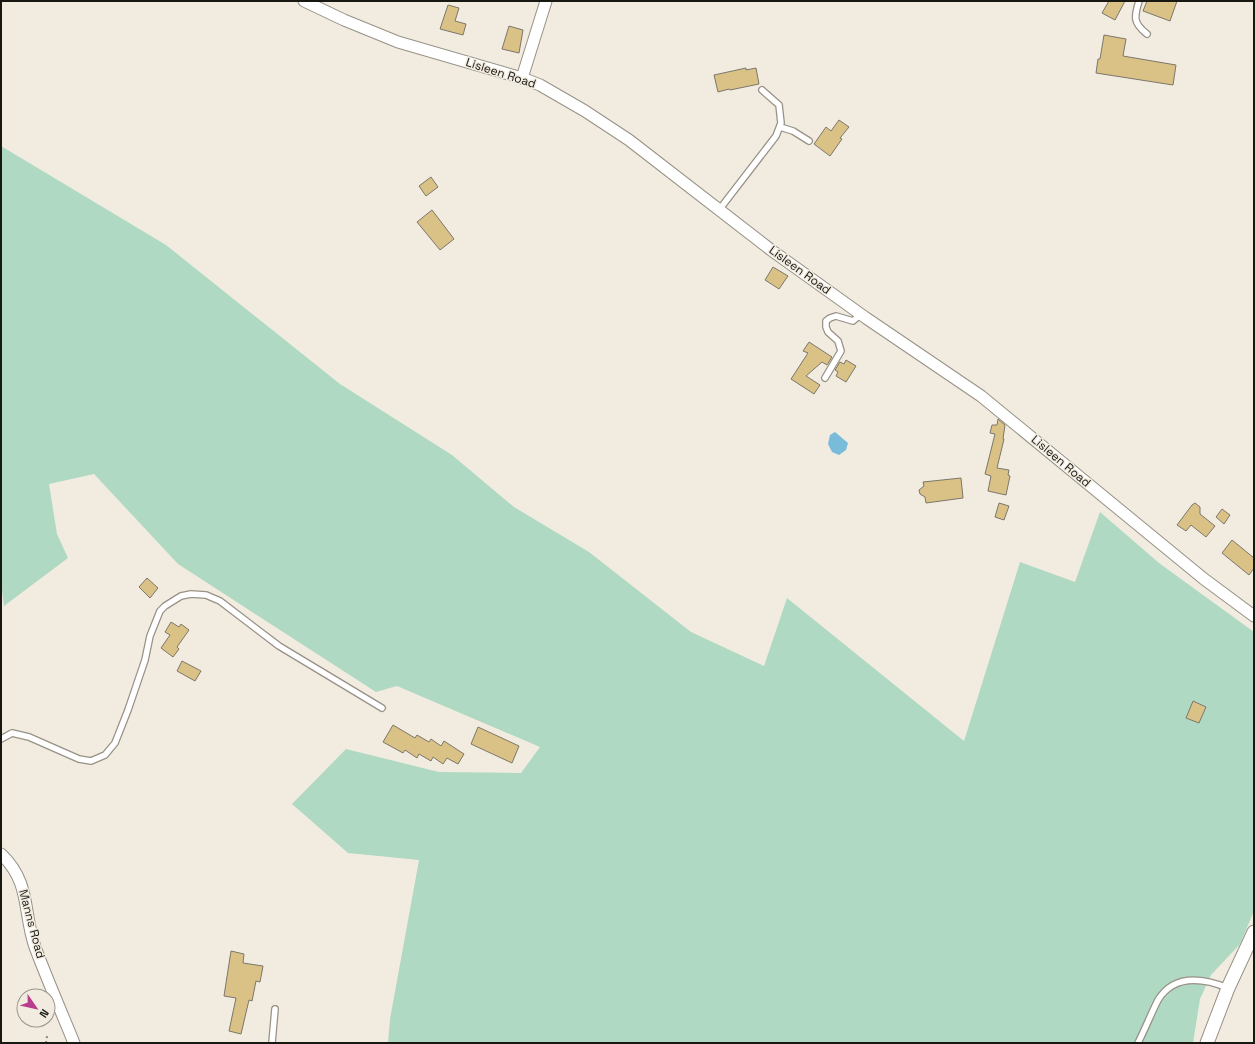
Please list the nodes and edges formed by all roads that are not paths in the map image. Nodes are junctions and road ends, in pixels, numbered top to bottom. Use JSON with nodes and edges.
{"nodes":[{"id":1,"x":304,"y":1,"type":"edge"},
{"id":2,"x":546,"y":1,"type":"edge"},
{"id":3,"x":1139,"y":1,"type":"edge"},
{"id":4,"x":1147,"y":34,"type":"dead end"},
{"id":5,"x":522,"y":78,"type":"junction"},
{"id":6,"x":762,"y":90,"type":"dead end"},
{"id":7,"x":780,"y":126,"type":"junction"},
{"id":8,"x":809,"y":141,"type":"dead end"},
{"id":9,"x":719,"y":210,"type":"junction"},
{"id":10,"x":861,"y":314,"type":"junction"},
{"id":11,"x":825,"y":378,"type":"dead end"},
{"id":12,"x":1254,"y":616,"type":"edge"},
{"id":13,"x":382,"y":708,"type":"dead end"},
{"id":14,"x":1,"y":739,"type":"edge"},
{"id":15,"x":1,"y":854,"type":"edge"},
{"id":16,"x":1254,"y":932,"type":"edge"},
{"id":17,"x":1228,"y":988,"type":"junction"},
{"id":18,"x":275,"y":1009,"type":"dead end"},
{"id":19,"x":74,"y":1043,"type":"edge"},
{"id":20,"x":272,"y":1043,"type":"edge"},
{"id":21,"x":1138,"y":1043,"type":"edge"},
{"id":22,"x":1207,"y":1043,"type":"edge"}],
"edges":[{"from":1,"to":5,"type":"street","name":"Lisleen Road"},
{"from":2,"to":5,"type":"street"},
{"from":3,"to":4,"type":"lane"},
{"from":5,"to":9,"type":"street","name":"Lisleen Road"},
{"from":6,"to":7,"type":"lane"},
{"from":7,"to":8,"type":"lane"},
{"from":7,"to":9,"type":"lane"},
{"from":9,"to":10,"type":"street","name":"Lisleen Road"},
{"from":10,"to":11,"type":"lane"},
{"from":10,"to":12,"type":"street","name":"Lisleen Road"},
{"from":13,"to":14,"type":"lane"},
{"from":15,"to":19,"type":"street","name":"Manns Road"},
{"from":16,"to":17,"type":"street"},
{"from":17,"to":21,"type":"lane"},
{"from":17,"to":22,"type":"street"},
{"from":18,"to":20,"type":"lane"}]}
